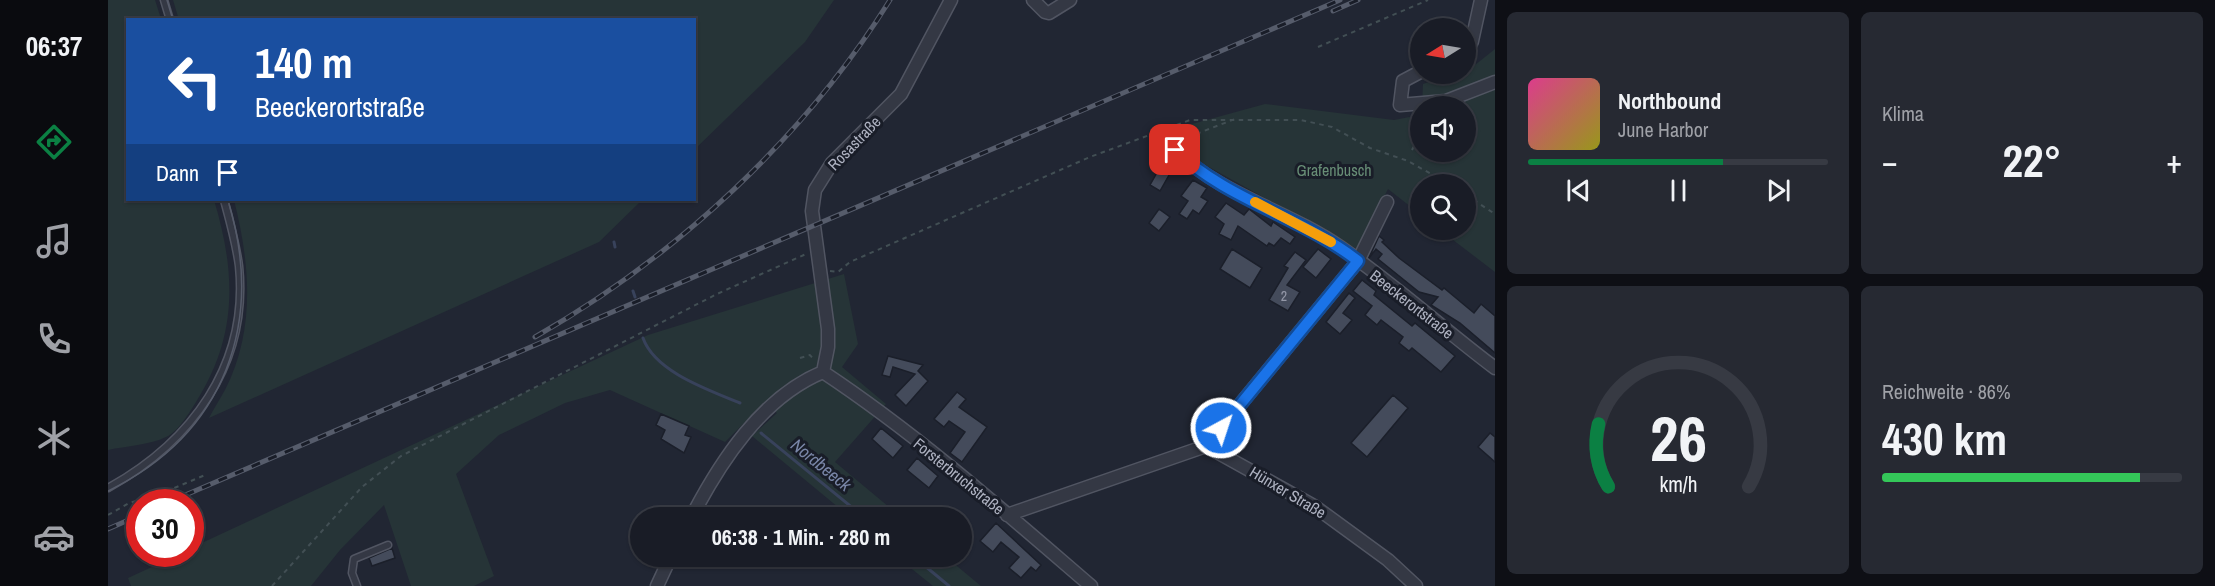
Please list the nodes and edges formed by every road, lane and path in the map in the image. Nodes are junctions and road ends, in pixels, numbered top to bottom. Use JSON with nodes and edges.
{"nodes":[{"id":1,"x":164,"y":0,"type":"edge"},
{"id":2,"x":951,"y":0,"type":"edge"},
{"id":3,"x":1033,"y":0,"type":"edge"},
{"id":4,"x":1070,"y":0,"type":"edge"},
{"id":5,"x":1428,"y":0,"type":"edge"},
{"id":6,"x":1481,"y":0,"type":"edge"},
{"id":7,"x":169,"y":18,"type":"edge"},
{"id":8,"x":1476,"y":23,"type":"edge"},
{"id":9,"x":1318,"y":47,"type":"dead end"},
{"id":10,"x":1410,"y":77,"type":"edge"},
{"id":11,"x":1495,"y":82,"type":"edge"},
{"id":12,"x":1235,"y":119,"type":"junction"},
{"id":13,"x":1175,"y":150,"type":"joint"},
{"id":14,"x":1431,"y":174,"type":"edge"},
{"id":15,"x":224,"y":201,"type":"edge"},
{"id":16,"x":1387,"y":202,"type":"dead end"},
{"id":17,"x":1476,"y":202,"type":"edge"},
{"id":18,"x":1495,"y":214,"type":"edge"},
{"id":19,"x":817,"y":250,"type":"junction"},
{"id":20,"x":1358,"y":261,"type":"junction"},
{"id":21,"x":828,"y":269,"type":"dead end"},
{"id":22,"x":1495,"y":368,"type":"edge"},
{"id":23,"x":823,"y":372,"type":"junction"},
{"id":24,"x":1206,"y":446,"type":"junction"},
{"id":25,"x":205,"y":475,"type":"dead end"},
{"id":26,"x":108,"y":488,"type":"edge"},
{"id":27,"x":697,"y":507,"type":"edge"},
{"id":28,"x":1007,"y":515,"type":"junction"},
{"id":29,"x":108,"y":516,"type":"edge"},
{"id":30,"x":388,"y":545,"type":"dead end"},
{"id":31,"x":666,"y":567,"type":"edge"},
{"id":32,"x":272,"y":586,"type":"edge"},
{"id":33,"x":357,"y":586,"type":"edge"},
{"id":34,"x":657,"y":586,"type":"edge"},
{"id":35,"x":1091,"y":586,"type":"edge"},
{"id":36,"x":1416,"y":586,"type":"edge"}],
"edges":[{"from":1,"to":7,"type":"lane"},
{"from":2,"to":19,"type":"street","name":"Rosastraße"},
{"from":3,"to":4,"type":"street"},
{"from":5,"to":9,"type":"path"},
{"from":6,"to":8,"type":"street"},
{"from":10,"to":11,"type":"street"},
{"from":12,"to":13,"type":"path"},
{"from":12,"to":14,"type":"path"},
{"from":12,"to":21,"type":"path"},
{"from":13,"to":20,"type":"street","name":"Beeckerortstraße"},
{"from":15,"to":26,"type":"lane"},
{"from":16,"to":20,"type":"street"},
{"from":17,"to":18,"type":"path"},
{"from":19,"to":23,"type":"street","name":"Rosastraße"},
{"from":19,"to":32,"type":"path"},
{"from":20,"to":22,"type":"street","name":"Beeckerortstraße"},
{"from":20,"to":24,"type":"street"},
{"from":23,"to":27,"type":"street"},
{"from":23,"to":28,"type":"street","name":"Forsterbruchstraße"},
{"from":24,"to":28,"type":"street"},
{"from":24,"to":36,"type":"street","name":"Hünxer Straße"},
{"from":25,"to":29,"type":"path"},
{"from":28,"to":35,"type":"street","name":"Forsterbruchstraße"},
{"from":30,"to":33,"type":"lane"},
{"from":31,"to":34,"type":"street"}]}
